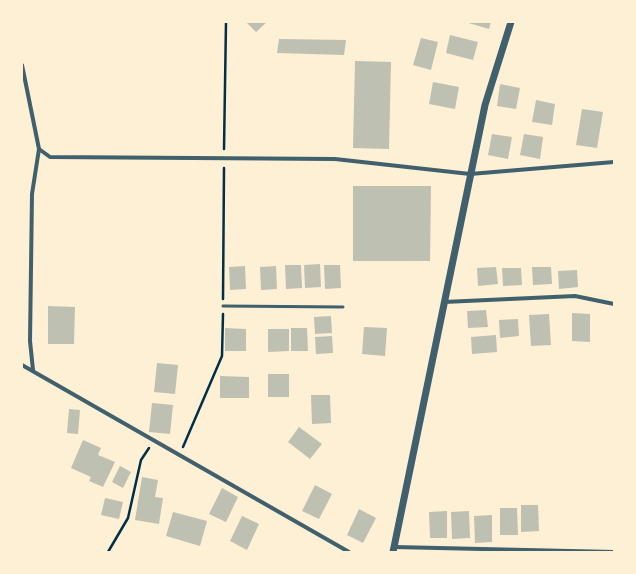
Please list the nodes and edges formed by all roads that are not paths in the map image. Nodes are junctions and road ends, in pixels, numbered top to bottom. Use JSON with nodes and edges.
{"nodes":[{"id":1,"x":510,"y":22,"type":"edge"},
{"id":2,"x":22,"y":65,"type":"edge"},
{"id":3,"x":39,"y":149,"type":"junction"},
{"id":4,"x":614,"y":162,"type":"edge"},
{"id":5,"x":470,"y":174,"type":"junction"},
{"id":6,"x":444,"y":302,"type":"junction"},
{"id":7,"x":614,"y":304,"type":"edge"},
{"id":8,"x":223,"y":306,"type":"road end"},
{"id":9,"x":343,"y":307,"type":"dead end"},
{"id":10,"x":22,"y":365,"type":"edge"},
{"id":11,"x":33,"y":370,"type":"junction"},
{"id":12,"x":393,"y":550,"type":"edge"},
{"id":13,"x":349,"y":552,"type":"edge"},
{"id":14,"x":614,"y":552,"type":"edge"}],
"edges":[{"from":1,"to":5,"type":"street"},
{"from":2,"to":3,"type":"street"},
{"from":3,"to":5,"type":"street"},
{"from":3,"to":11,"type":"street"},
{"from":4,"to":5,"type":"street"},
{"from":5,"to":6,"type":"street"},
{"from":6,"to":7,"type":"street"},
{"from":6,"to":12,"type":"street"},
{"from":8,"to":9,"type":"lane"},
{"from":10,"to":11,"type":"street"},
{"from":11,"to":13,"type":"street"},
{"from":12,"to":14,"type":"street"}]}
